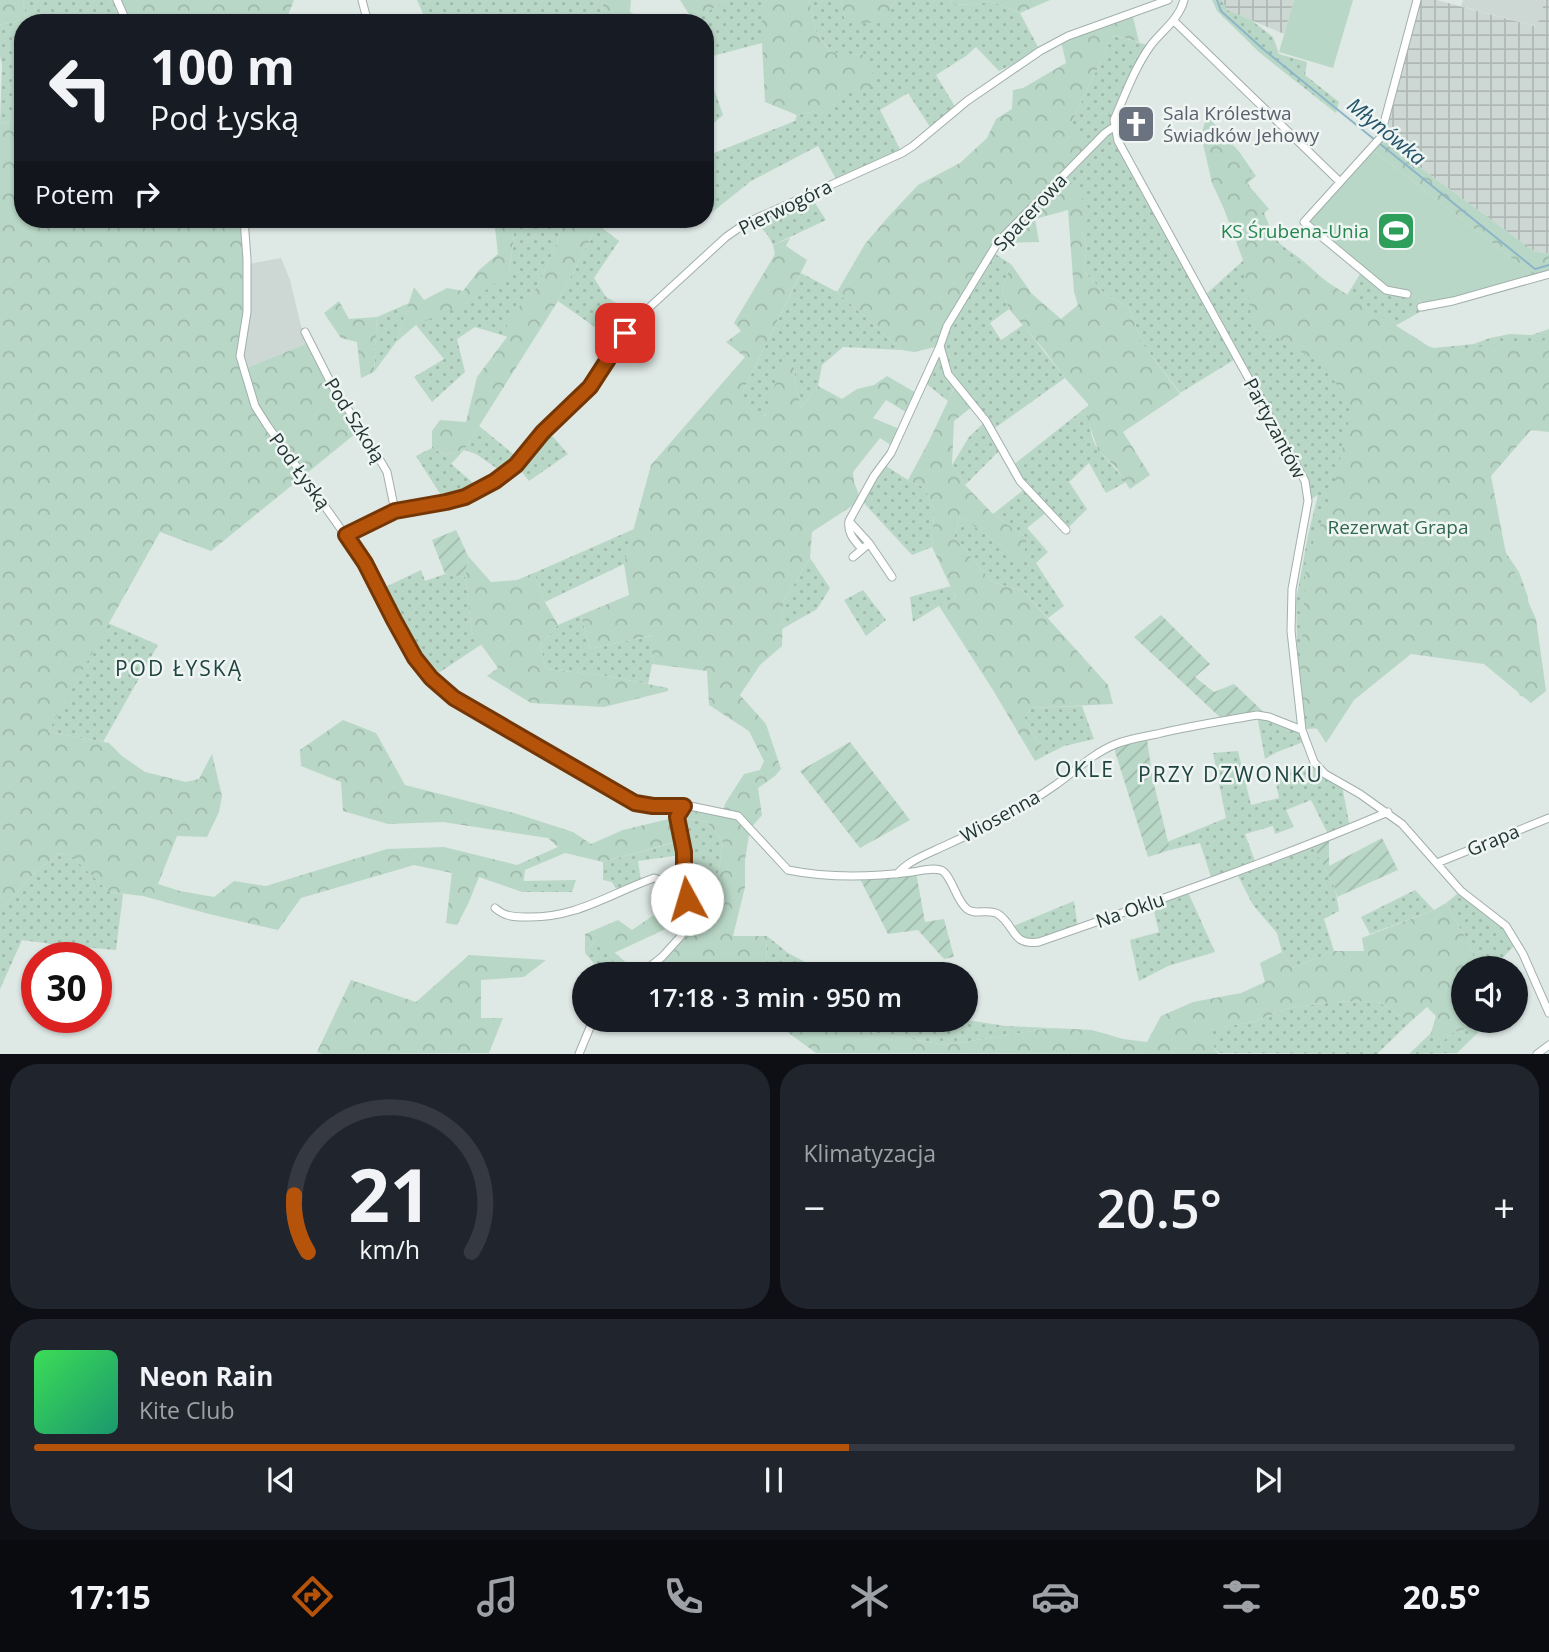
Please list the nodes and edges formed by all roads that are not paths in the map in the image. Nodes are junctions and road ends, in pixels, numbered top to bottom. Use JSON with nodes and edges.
{"nodes":[{"id":1,"x":1168,"y":0,"type":"edge"},
{"id":2,"x":1184,"y":0,"type":"edge"},
{"id":3,"x":1417,"y":0,"type":"edge"},
{"id":4,"x":1174,"y":21,"type":"junction"},
{"id":5,"x":1115,"y":126,"type":"junction"},
{"id":6,"x":1340,"y":182,"type":"junction"},
{"id":7,"x":245,"y":228,"type":"edge"},
{"id":8,"x":1549,"y":274,"type":"edge"},
{"id":9,"x":1407,"y":294,"type":"dead end"},
{"id":10,"x":1421,"y":307,"type":"dead end"},
{"id":11,"x":305,"y":332,"type":"dead end"},
{"id":12,"x":940,"y":346,"type":"junction"},
{"id":13,"x":395,"y":511,"type":"junction"},
{"id":14,"x":1066,"y":530,"type":"dead end"},
{"id":15,"x":346,"y":535,"type":"junction"},
{"id":16,"x":866,"y":546,"type":"junction"},
{"id":17,"x":853,"y":557,"type":"dead end"},
{"id":18,"x":892,"y":577,"type":"dead end"},
{"id":19,"x":1302,"y":730,"type":"junction"},
{"id":20,"x":684,"y":806,"type":"junction"},
{"id":21,"x":1388,"y":813,"type":"junction"},
{"id":22,"x":1549,"y":818,"type":"edge"},
{"id":23,"x":1437,"y":863,"type":"junction"},
{"id":24,"x":896,"y":874,"type":"junction"},
{"id":25,"x":684,"y":882,"type":"junction"},
{"id":26,"x":495,"y":908,"type":"dead end"},
{"id":27,"x":656,"y":962,"type":"edge"},
{"id":28,"x":1549,"y":1013,"type":"edge"},
{"id":29,"x":588,"y":1032,"type":"edge"},
{"id":30,"x":1549,"y":1045,"type":"edge"},
{"id":31,"x":579,"y":1054,"type":"edge"},
{"id":32,"x":1537,"y":1054,"type":"edge"}],
"edges":[{"from":1,"to":13,"type":"street","name":"Pierwogóra"},
{"from":2,"to":4,"type":"street"},
{"from":3,"to":6,"type":"street"},
{"from":4,"to":5,"type":"street"},
{"from":4,"to":6,"type":"street"},
{"from":5,"to":12,"type":"street","name":"Spacerowa"},
{"from":5,"to":19,"type":"street","name":"Partyzantów"},
{"from":6,"to":9,"type":"street"},
{"from":7,"to":15,"type":"street","name":"Pod Łyską"},
{"from":8,"to":10,"type":"street"},
{"from":11,"to":13,"type":"street","name":"Pod Szkołą"},
{"from":12,"to":14,"type":"street"},
{"from":12,"to":16,"type":"street","name":"Spacerowa"},
{"from":13,"to":15,"type":"street","name":"Pierwogóra"},
{"from":15,"to":20,"type":"street","name":"Pod Łyską"},
{"from":16,"to":17,"type":"street"},
{"from":16,"to":18,"type":"street","name":"Spacerowa"},
{"from":19,"to":21,"type":"street","name":"Partyzantów"},
{"from":19,"to":24,"type":"street","name":"Wiosenna"},
{"from":20,"to":24,"type":"street","name":"Pod Łyską"},
{"from":20,"to":25,"type":"street"},
{"from":21,"to":23,"type":"street","name":"Partyzantów"},
{"from":21,"to":24,"type":"street","name":"Na Oklu"},
{"from":22,"to":23,"type":"street","name":"Grapa"},
{"from":23,"to":28,"type":"street","name":"Partyzantów"},
{"from":25,"to":26,"type":"street"},
{"from":25,"to":27,"type":"street"},
{"from":29,"to":31,"type":"street"},
{"from":30,"to":32,"type":"street"}]}
